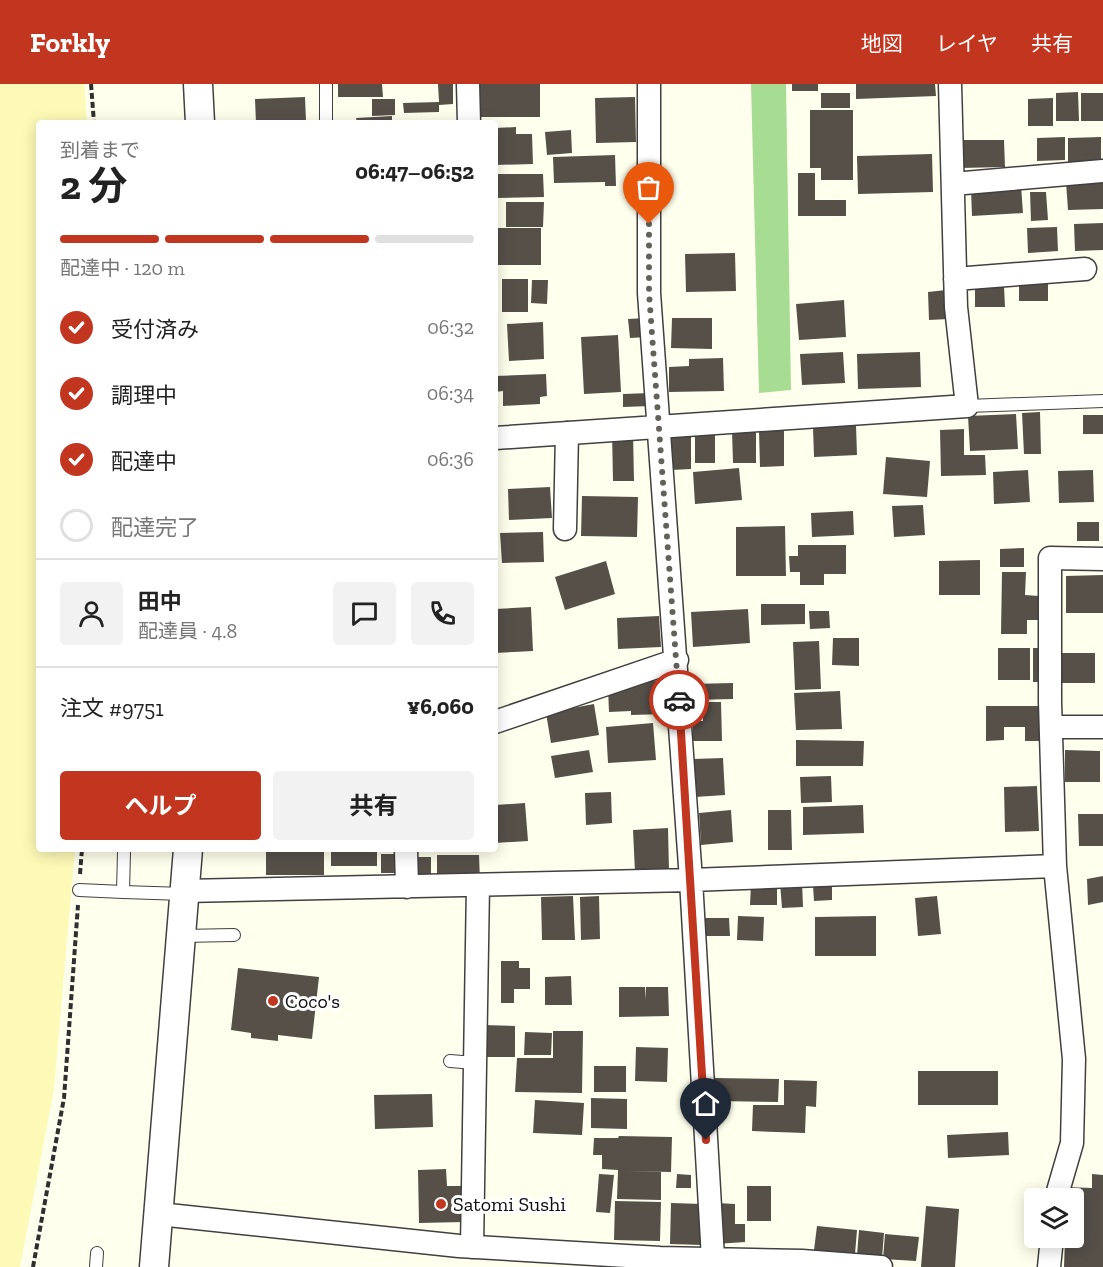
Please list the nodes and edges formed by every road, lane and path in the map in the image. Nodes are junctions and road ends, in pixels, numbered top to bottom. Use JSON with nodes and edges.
{"nodes":[{"id":1,"x":91,"y":84,"type":"edge"},
{"id":2,"x":198,"y":84,"type":"edge"},
{"id":3,"x":326,"y":84,"type":"edge"},
{"id":4,"x":468,"y":84,"type":"edge"},
{"id":5,"x":649,"y":84,"type":"edge"},
{"id":6,"x":950,"y":84,"type":"edge"},
{"id":7,"x":94,"y":120,"type":"edge"},
{"id":8,"x":200,"y":120,"type":"edge"},
{"id":9,"x":326,"y":120,"type":"edge"},
{"id":10,"x":469,"y":120,"type":"edge"},
{"id":11,"x":1103,"y":171,"type":"edge"},
{"id":12,"x":953,"y":184,"type":"junction"},
{"id":13,"x":1085,"y":269,"type":"dead end"},
{"id":14,"x":955,"y":279,"type":"junction"},
{"id":15,"x":1103,"y":401,"type":"edge"},
{"id":16,"x":967,"y":406,"type":"junction"},
{"id":17,"x":660,"y":426,"type":"junction"},
{"id":18,"x":567,"y":433,"type":"junction"},
{"id":19,"x":498,"y":438,"type":"edge"},
{"id":20,"x":565,"y":529,"type":"dead end"},
{"id":21,"x":1103,"y":559,"type":"edge"},
{"id":22,"x":676,"y":660,"type":"junction"},
{"id":23,"x":498,"y":721,"type":"edge"},
{"id":24,"x":1051,"y":726,"type":"junction"},
{"id":25,"x":1103,"y":727,"type":"edge"},
{"id":26,"x":82,"y":852,"type":"edge"},
{"id":27,"x":124,"y":852,"type":"dead end"},
{"id":28,"x":188,"y":852,"type":"edge"},
{"id":29,"x":406,"y":852,"type":"edge"},
{"id":30,"x":1055,"y":866,"type":"junction"},
{"id":31,"x":692,"y":880,"type":"junction"},
{"id":32,"x":478,"y":885,"type":"junction"},
{"id":33,"x":408,"y":887,"type":"junction"},
{"id":34,"x":79,"y":890,"type":"junction"},
{"id":35,"x":123,"y":892,"type":"junction"},
{"id":36,"x":184,"y":893,"type":"junction"},
{"id":37,"x":234,"y":935,"type":"dead end"},
{"id":38,"x":181,"y":936,"type":"junction"},
{"id":39,"x":450,"y":1061,"type":"dead end"},
{"id":40,"x":475,"y":1063,"type":"junction"},
{"id":41,"x":1059,"y":1188,"type":"edge"},
{"id":42,"x":159,"y":1214,"type":"junction"},
{"id":43,"x":1051,"y":1248,"type":"edge"},
{"id":44,"x":97,"y":1253,"type":"dead end"},
{"id":45,"x":463,"y":1253,"type":"edge"},
{"id":46,"x":712,"y":1258,"type":"junction"},
{"id":47,"x":660,"y":1262,"type":"edge"},
{"id":48,"x":875,"y":1266,"type":"edge"},
{"id":49,"x":33,"y":1267,"type":"edge"},
{"id":50,"x":96,"y":1267,"type":"edge"},
{"id":51,"x":154,"y":1267,"type":"edge"},
{"id":52,"x":1049,"y":1267,"type":"edge"}],
"edges":[{"from":1,"to":7,"type":"path"},
{"from":2,"to":8,"type":"street"},
{"from":3,"to":9,"type":"lane"},
{"from":4,"to":10,"type":"street"},
{"from":5,"to":17,"type":"street"},
{"from":6,"to":12,"type":"street"},
{"from":11,"to":12,"type":"street"},
{"from":12,"to":14,"type":"street"},
{"from":13,"to":14,"type":"street"},
{"from":14,"to":16,"type":"street"},
{"from":15,"to":16,"type":"lane"},
{"from":16,"to":17,"type":"street"},
{"from":17,"to":18,"type":"street"},
{"from":17,"to":22,"type":"street"},
{"from":18,"to":19,"type":"street"},
{"from":18,"to":20,"type":"street"},
{"from":21,"to":24,"type":"street"},
{"from":22,"to":23,"type":"street"},
{"from":22,"to":31,"type":"street"},
{"from":24,"to":25,"type":"street"},
{"from":24,"to":30,"type":"street"},
{"from":26,"to":34,"type":"path"},
{"from":27,"to":35,"type":"lane"},
{"from":28,"to":36,"type":"street"},
{"from":29,"to":33,"type":"street"},
{"from":30,"to":31,"type":"street"},
{"from":30,"to":41,"type":"street"},
{"from":31,"to":32,"type":"street"},
{"from":31,"to":46,"type":"street"},
{"from":32,"to":33,"type":"street"},
{"from":32,"to":40,"type":"street"},
{"from":33,"to":36,"type":"street"},
{"from":34,"to":35,"type":"lane"},
{"from":34,"to":49,"type":"path"},
{"from":35,"to":36,"type":"lane"},
{"from":36,"to":38,"type":"street"},
{"from":37,"to":38,"type":"lane"},
{"from":38,"to":42,"type":"street"},
{"from":39,"to":40,"type":"lane"},
{"from":40,"to":45,"type":"street"},
{"from":42,"to":45,"type":"street"},
{"from":42,"to":51,"type":"street"},
{"from":43,"to":52,"type":"street"},
{"from":44,"to":50,"type":"lane"},
{"from":45,"to":47,"type":"street"},
{"from":46,"to":47,"type":"street"},
{"from":46,"to":48,"type":"street"}]}
